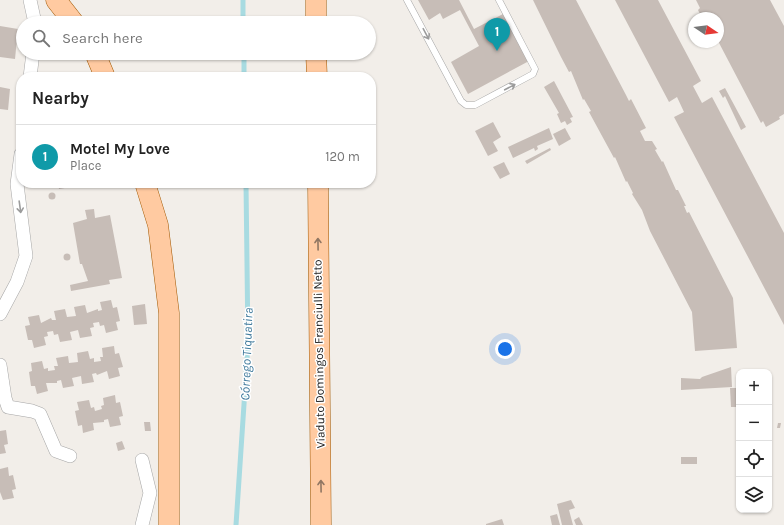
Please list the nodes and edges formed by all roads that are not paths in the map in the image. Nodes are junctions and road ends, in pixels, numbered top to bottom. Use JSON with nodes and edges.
{"nodes":[{"id":1,"x":30,"y":0,"type":"edge"},
{"id":2,"x":56,"y":0,"type":"edge"},
{"id":3,"x":72,"y":0,"type":"edge"},
{"id":4,"x":316,"y":0,"type":"edge"},
{"id":5,"x":407,"y":0,"type":"edge"},
{"id":6,"x":499,"y":0,"type":"edge"},
{"id":7,"x":33,"y":16,"type":"edge"},
{"id":8,"x":69,"y":16,"type":"edge"},
{"id":9,"x":80,"y":16,"type":"edge"},
{"id":10,"x":316,"y":16,"type":"edge"},
{"id":11,"x":32,"y":60,"type":"edge"},
{"id":12,"x":98,"y":60,"type":"edge"},
{"id":13,"x":316,"y":60,"type":"edge"},
{"id":14,"x":31,"y":72,"type":"edge"},
{"id":15,"x":103,"y":72,"type":"edge"},
{"id":16,"x":317,"y":72,"type":"edge"},
{"id":17,"x":18,"y":188,"type":"edge"},
{"id":18,"x":147,"y":188,"type":"edge"},
{"id":19,"x":318,"y":188,"type":"edge"},
{"id":20,"x":0,"y":314,"type":"edge"},
{"id":21,"x":0,"y":365,"type":"edge"},
{"id":22,"x":70,"y":456,"type":"dead end"},
{"id":23,"x":142,"y":460,"type":"dead end"},
{"id":24,"x":142,"y":525,"type":"edge"},
{"id":25,"x":169,"y":525,"type":"edge"},
{"id":26,"x":321,"y":525,"type":"edge"}],
"edges":[{"from":1,"to":7,"type":"street"},
{"from":2,"to":8,"type":"main road"},
{"from":3,"to":9,"type":"main road"},
{"from":4,"to":10,"type":"main road"},
{"from":5,"to":6,"type":"lane","one_way":true},
{"from":11,"to":14,"type":"street"},
{"from":12,"to":15,"type":"main road"},
{"from":13,"to":16,"type":"main road"},
{"from":17,"to":20,"type":"street","one_way":true},
{"from":18,"to":25,"type":"main road"},
{"from":26,"to":19,"type":"main road","name":"Viaduto Domingos Franciulli Netto","one_way":true},
{"from":21,"to":22,"type":"street"},
{"from":23,"to":24,"type":"street"}]}
